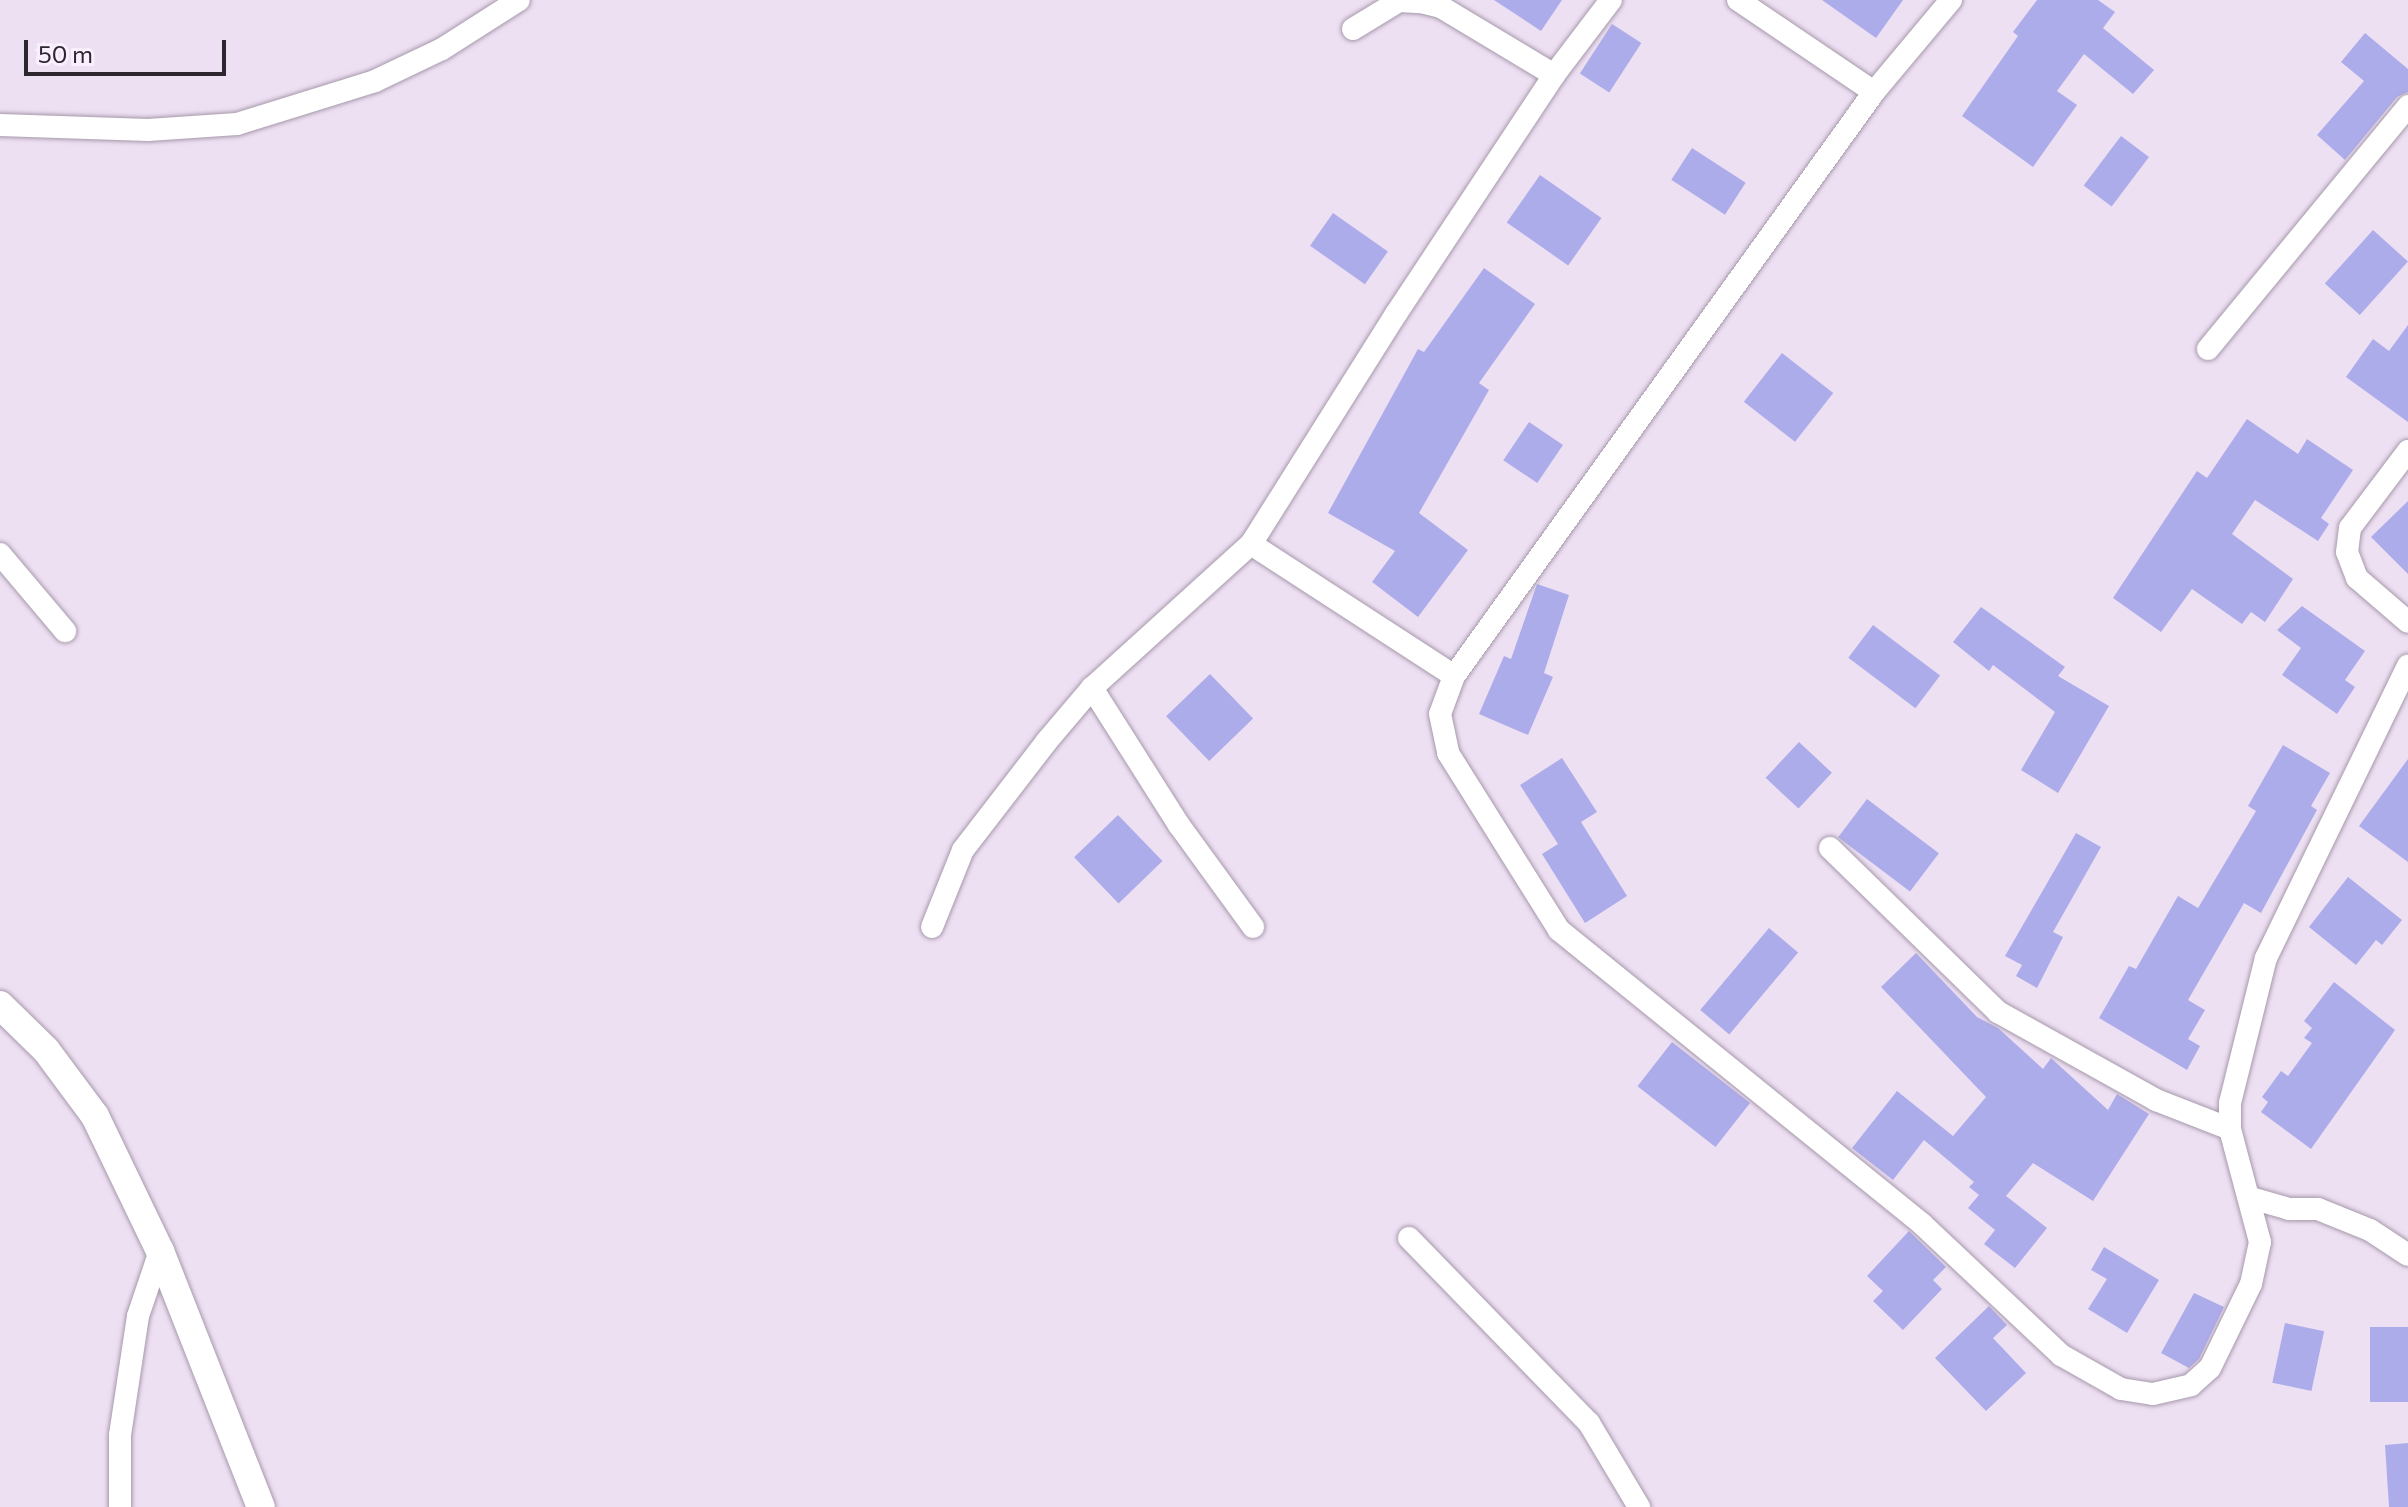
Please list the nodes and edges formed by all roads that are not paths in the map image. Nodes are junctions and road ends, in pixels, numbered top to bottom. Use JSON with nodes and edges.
{"nodes":[{"id":1,"x":519,"y":0,"type":"edge"},
{"id":2,"x":1611,"y":0,"type":"edge"},
{"id":3,"x":1738,"y":0,"type":"edge"},
{"id":4,"x":1951,"y":0,"type":"edge"},
{"id":5,"x":1353,"y":29,"type":"dead end"},
{"id":6,"x":1554,"y":75,"type":"junction"},
{"id":7,"x":1874,"y":92,"type":"junction"},
{"id":8,"x":2408,"y":106,"type":"edge"},
{"id":9,"x":0,"y":125,"type":"edge"},
{"id":10,"x":2208,"y":349,"type":"dead end"},
{"id":11,"x":2408,"y":451,"type":"edge"},
{"id":12,"x":1251,"y":544,"type":"junction"},
{"id":13,"x":0,"y":554,"type":"edge"},
{"id":14,"x":2408,"y":622,"type":"edge"},
{"id":15,"x":65,"y":631,"type":"dead end"},
{"id":16,"x":2408,"y":666,"type":"edge"},
{"id":17,"x":1454,"y":676,"type":"junction"},
{"id":18,"x":1092,"y":688,"type":"junction"},
{"id":19,"x":1830,"y":848,"type":"dead end"},
{"id":20,"x":932,"y":927,"type":"dead end"},
{"id":21,"x":1253,"y":927,"type":"dead end"},
{"id":22,"x":0,"y":1005,"type":"edge"},
{"id":23,"x":2230,"y":1129,"type":"junction"},
{"id":24,"x":2251,"y":1198,"type":"junction"},
{"id":25,"x":1409,"y":1238,"type":"dead end"},
{"id":26,"x":160,"y":1251,"type":"junction"},
{"id":27,"x":2408,"y":1255,"type":"edge"},
{"id":28,"x":120,"y":1507,"type":"edge"},
{"id":29,"x":261,"y":1507,"type":"edge"},
{"id":30,"x":1639,"y":1507,"type":"edge"}],
"edges":[{"from":1,"to":9,"type":"street"},
{"from":2,"to":6,"type":"street"},
{"from":3,"to":7,"type":"street"},
{"from":4,"to":7,"type":"street"},
{"from":5,"to":6,"type":"street"},
{"from":6,"to":12,"type":"street"},
{"from":7,"to":17,"type":"street"},
{"from":8,"to":10,"type":"street"},
{"from":11,"to":14,"type":"street"},
{"from":12,"to":17,"type":"street"},
{"from":12,"to":18,"type":"street"},
{"from":13,"to":15,"type":"street"},
{"from":16,"to":23,"type":"street"},
{"from":17,"to":24,"type":"street"},
{"from":18,"to":20,"type":"street"},
{"from":18,"to":21,"type":"street"},
{"from":19,"to":23,"type":"street"},
{"from":22,"to":26,"type":"street"},
{"from":23,"to":24,"type":"street"},
{"from":24,"to":27,"type":"street"},
{"from":25,"to":30,"type":"street"},
{"from":26,"to":28,"type":"street"},
{"from":26,"to":29,"type":"street"}]}
